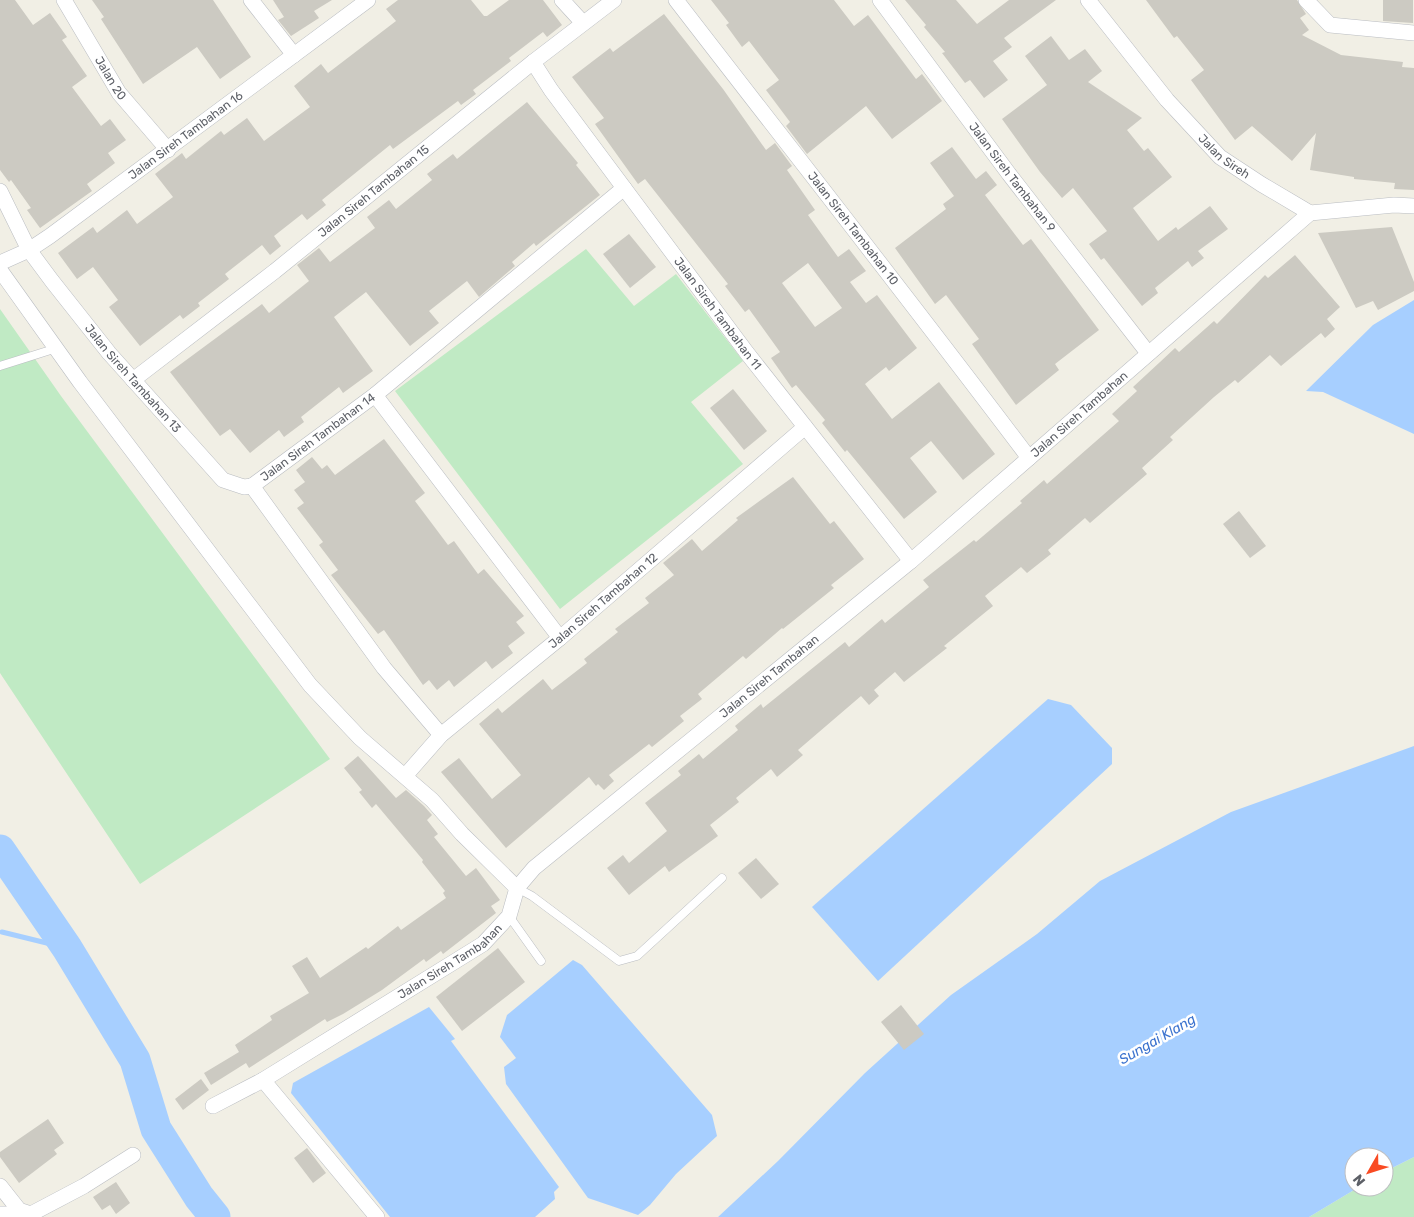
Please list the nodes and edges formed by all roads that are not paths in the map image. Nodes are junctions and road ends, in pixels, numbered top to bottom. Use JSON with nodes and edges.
{"nodes":[{"id":1,"x":64,"y":0,"type":"edge"},
{"id":2,"x":251,"y":0,"type":"edge"},
{"id":3,"x":368,"y":0,"type":"edge"},
{"id":4,"x":562,"y":0,"type":"edge"},
{"id":5,"x":614,"y":0,"type":"edge"},
{"id":6,"x":676,"y":0,"type":"edge"},
{"id":7,"x":880,"y":0,"type":"edge"},
{"id":8,"x":1088,"y":0,"type":"edge"},
{"id":9,"x":1306,"y":0,"type":"edge"},
{"id":10,"x":583,"y":24,"type":"junction"},
{"id":11,"x":1414,"y":33,"type":"edge"},
{"id":12,"x":294,"y":55,"type":"junction"},
{"id":13,"x":533,"y":62,"type":"junction"},
{"id":14,"x":168,"y":150,"type":"junction"},
{"id":15,"x":624,"y":188,"type":"junction"},
{"id":16,"x":0,"y":191,"type":"edge"},
{"id":17,"x":1414,"y":206,"type":"edge"},
{"id":18,"x":1310,"y":213,"type":"junction"},
{"id":19,"x":29,"y":250,"type":"junction"},
{"id":20,"x":0,"y":264,"type":"edge"},
{"id":21,"x":0,"y":270,"type":"edge"},
{"id":22,"x":57,"y":348,"type":"junction"},
{"id":23,"x":1148,"y":354,"type":"junction"},
{"id":24,"x":0,"y":366,"type":"edge"},
{"id":25,"x":133,"y":380,"type":"junction"},
{"id":26,"x":375,"y":395,"type":"junction"},
{"id":27,"x":805,"y":428,"type":"junction"},
{"id":28,"x":1029,"y":458,"type":"junction"},
{"id":29,"x":252,"y":486,"type":"junction"},
{"id":30,"x":910,"y":561,"type":"junction"},
{"id":31,"x":560,"y":638,"type":"junction"},
{"id":32,"x":441,"y":735,"type":"junction"},
{"id":33,"x":405,"y":776,"type":"junction"},
{"id":34,"x":722,"y":878,"type":"dead end"},
{"id":35,"x":516,"y":888,"type":"junction"},
{"id":36,"x":510,"y":916,"type":"junction"},
{"id":37,"x":542,"y":961,"type":"dead end"},
{"id":38,"x":264,"y":1080,"type":"junction"},
{"id":39,"x":213,"y":1106,"type":"dead end"},
{"id":40,"x":133,"y":1155,"type":"dead end"},
{"id":41,"x":4,"y":1193,"type":"edge"},
{"id":42,"x":0,"y":1214,"type":"edge"},
{"id":43,"x":28,"y":1214,"type":"edge"},
{"id":44,"x":377,"y":1217,"type":"edge"}],
"edges":[{"from":1,"to":14,"type":"street","name":"Jalan 20"},
{"from":2,"to":12,"type":"street"},
{"from":3,"to":12,"type":"street","name":"Jalan Sireh Tambahan 16"},
{"from":4,"to":10,"type":"street"},
{"from":5,"to":10,"type":"street","name":"Jalan Sireh Tambahan 15"},
{"from":6,"to":28,"type":"street","name":"Jalan Sireh Tambahan 10"},
{"from":7,"to":23,"type":"street","name":"Jalan Sireh Tambahan 9"},
{"from":8,"to":18,"type":"street","name":"Jalan Sireh"},
{"from":9,"to":11,"type":"street"},
{"from":10,"to":13,"type":"street","name":"Jalan Sireh Tambahan 15"},
{"from":12,"to":14,"type":"street","name":"Jalan Sireh Tambahan 16"},
{"from":13,"to":15,"type":"street","name":"Jalan Sireh Tambahan 11"},
{"from":13,"to":25,"type":"street","name":"Jalan Sireh Tambahan 15"},
{"from":14,"to":19,"type":"street","name":"Jalan Sireh Tambahan 16"},
{"from":15,"to":26,"type":"street","name":"Jalan Sireh Tambahan 14"},
{"from":15,"to":27,"type":"street","name":"Jalan Sireh Tambahan 11"},
{"from":16,"to":19,"type":"street","name":"Jalan Sireh Tambahan 13"},
{"from":17,"to":18,"type":"street"},
{"from":18,"to":23,"type":"street","name":"Jalan Sireh Tambahan"},
{"from":19,"to":20,"type":"street","name":"Jalan Sireh Tambahan 16"},
{"from":19,"to":25,"type":"street","name":"Jalan Sireh Tambahan 13"},
{"from":21,"to":22,"type":"street"},
{"from":22,"to":24,"type":"lane"},
{"from":22,"to":33,"type":"street"},
{"from":23,"to":28,"type":"street","name":"Jalan Sireh Tambahan"},
{"from":25,"to":29,"type":"street","name":"Jalan Sireh Tambahan 13"},
{"from":26,"to":29,"type":"street","name":"Jalan Sireh Tambahan 14"},
{"from":26,"to":31,"type":"street"},
{"from":27,"to":30,"type":"street","name":"Jalan Sireh Tambahan 11"},
{"from":27,"to":31,"type":"street","name":"Jalan Sireh Tambahan 12"},
{"from":28,"to":30,"type":"street","name":"Jalan Sireh Tambahan"},
{"from":29,"to":32,"type":"street","name":"Jalan Sireh Tambahan 14"},
{"from":30,"to":35,"type":"street","name":"Jalan Sireh Tambahan"},
{"from":31,"to":32,"type":"street","name":"Jalan Sireh Tambahan 12"},
{"from":32,"to":33,"type":"street","name":"Jalan Sireh Tambahan 12"},
{"from":33,"to":35,"type":"street"},
{"from":34,"to":35,"type":"lane"},
{"from":35,"to":36,"type":"street","name":"Jalan Sireh Tambahan"},
{"from":36,"to":37,"type":"lane"},
{"from":36,"to":38,"type":"street","name":"Jalan Sireh Tambahan"},
{"from":38,"to":39,"type":"street","name":"Jalan Sireh Tambahan"},
{"from":38,"to":44,"type":"street"},
{"from":40,"to":43,"type":"street"},
{"from":41,"to":43,"type":"street"},
{"from":42,"to":43,"type":"street"}]}
